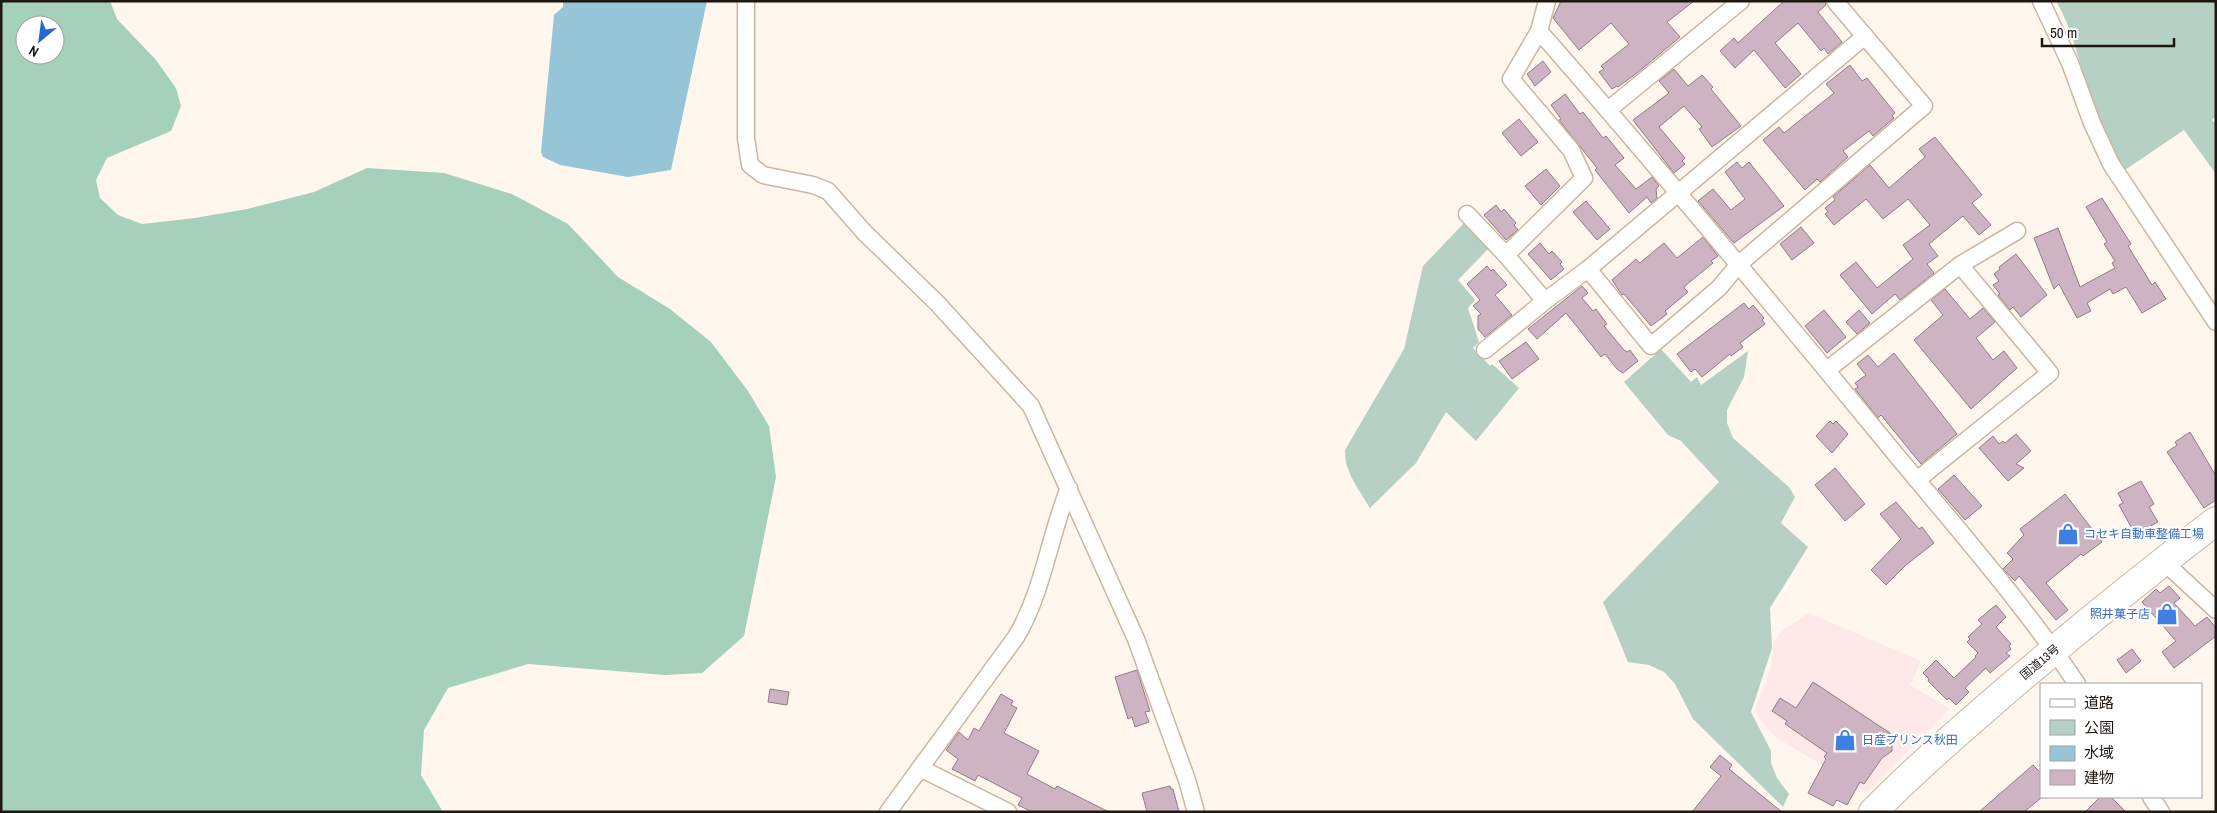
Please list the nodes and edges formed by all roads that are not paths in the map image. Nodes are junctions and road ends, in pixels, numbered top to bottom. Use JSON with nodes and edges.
{"nodes":[{"id":1,"x":746,"y":1,"type":"edge"},
{"id":2,"x":1547,"y":1,"type":"edge"},
{"id":3,"x":1741,"y":1,"type":"edge"},
{"id":4,"x":1836,"y":1,"type":"edge"},
{"id":5,"x":2042,"y":1,"type":"edge"},
{"id":6,"x":1539,"y":31,"type":"junction"},
{"id":7,"x":1865,"y":36,"type":"junction"},
{"id":8,"x":1608,"y":110,"type":"junction"},
{"id":9,"x":1679,"y":192,"type":"junction"},
{"id":10,"x":1466,"y":214,"type":"dead end"},
{"id":11,"x":2017,"y":231,"type":"dead end"},
{"id":12,"x":1506,"y":255,"type":"junction"},
{"id":13,"x":1739,"y":264,"type":"junction"},
{"id":14,"x":1960,"y":265,"type":"junction"},
{"id":15,"x":1588,"y":269,"type":"junction"},
{"id":16,"x":1545,"y":301,"type":"junction"},
{"id":17,"x":2216,"y":322,"type":"edge"},
{"id":18,"x":1485,"y":350,"type":"dead end"},
{"id":19,"x":1827,"y":370,"type":"junction"},
{"id":20,"x":1917,"y":480,"type":"junction"},
{"id":21,"x":1068,"y":488,"type":"junction"},
{"id":22,"x":2216,"y":521,"type":"edge"},
{"id":23,"x":2163,"y":561,"type":"junction"},
{"id":24,"x":2216,"y":610,"type":"edge"},
{"id":25,"x":2054,"y":650,"type":"junction"},
{"id":26,"x":2076,"y":683,"type":"edge"},
{"id":27,"x":920,"y":768,"type":"junction"},
{"id":28,"x":2152,"y":798,"type":"edge"},
{"id":29,"x":888,"y":812,"type":"edge"},
{"id":30,"x":1008,"y":812,"type":"edge"},
{"id":31,"x":1196,"y":812,"type":"edge"},
{"id":32,"x":1873,"y":812,"type":"edge"},
{"id":33,"x":2161,"y":812,"type":"edge"}],
"edges":[{"from":1,"to":21,"type":"street"},
{"from":2,"to":6,"type":"street"},
{"from":3,"to":8,"type":"street"},
{"from":4,"to":7,"type":"street"},
{"from":5,"to":17,"type":"street"},
{"from":6,"to":8,"type":"street"},
{"from":6,"to":12,"type":"street"},
{"from":7,"to":9,"type":"street"},
{"from":7,"to":13,"type":"street"},
{"from":8,"to":9,"type":"street"},
{"from":9,"to":13,"type":"street"},
{"from":9,"to":15,"type":"street"},
{"from":10,"to":12,"type":"street"},
{"from":11,"to":14,"type":"street"},
{"from":12,"to":16,"type":"street"},
{"from":13,"to":15,"type":"street"},
{"from":13,"to":19,"type":"street"},
{"from":14,"to":19,"type":"street"},
{"from":14,"to":20,"type":"street"},
{"from":15,"to":16,"type":"street"},
{"from":16,"to":18,"type":"street"},
{"from":19,"to":20,"type":"street"},
{"from":20,"to":25,"type":"street"},
{"from":21,"to":27,"type":"street"},
{"from":21,"to":31,"type":"street"},
{"from":22,"to":23,"type":"highway","name":"国道13号"},
{"from":23,"to":24,"type":"street"},
{"from":23,"to":25,"type":"highway","name":"国道13号"},
{"from":25,"to":26,"type":"street"},
{"from":25,"to":32,"type":"highway","name":"国道13号"},
{"from":27,"to":29,"type":"street"},
{"from":27,"to":30,"type":"street"},
{"from":28,"to":33,"type":"street"}]}
